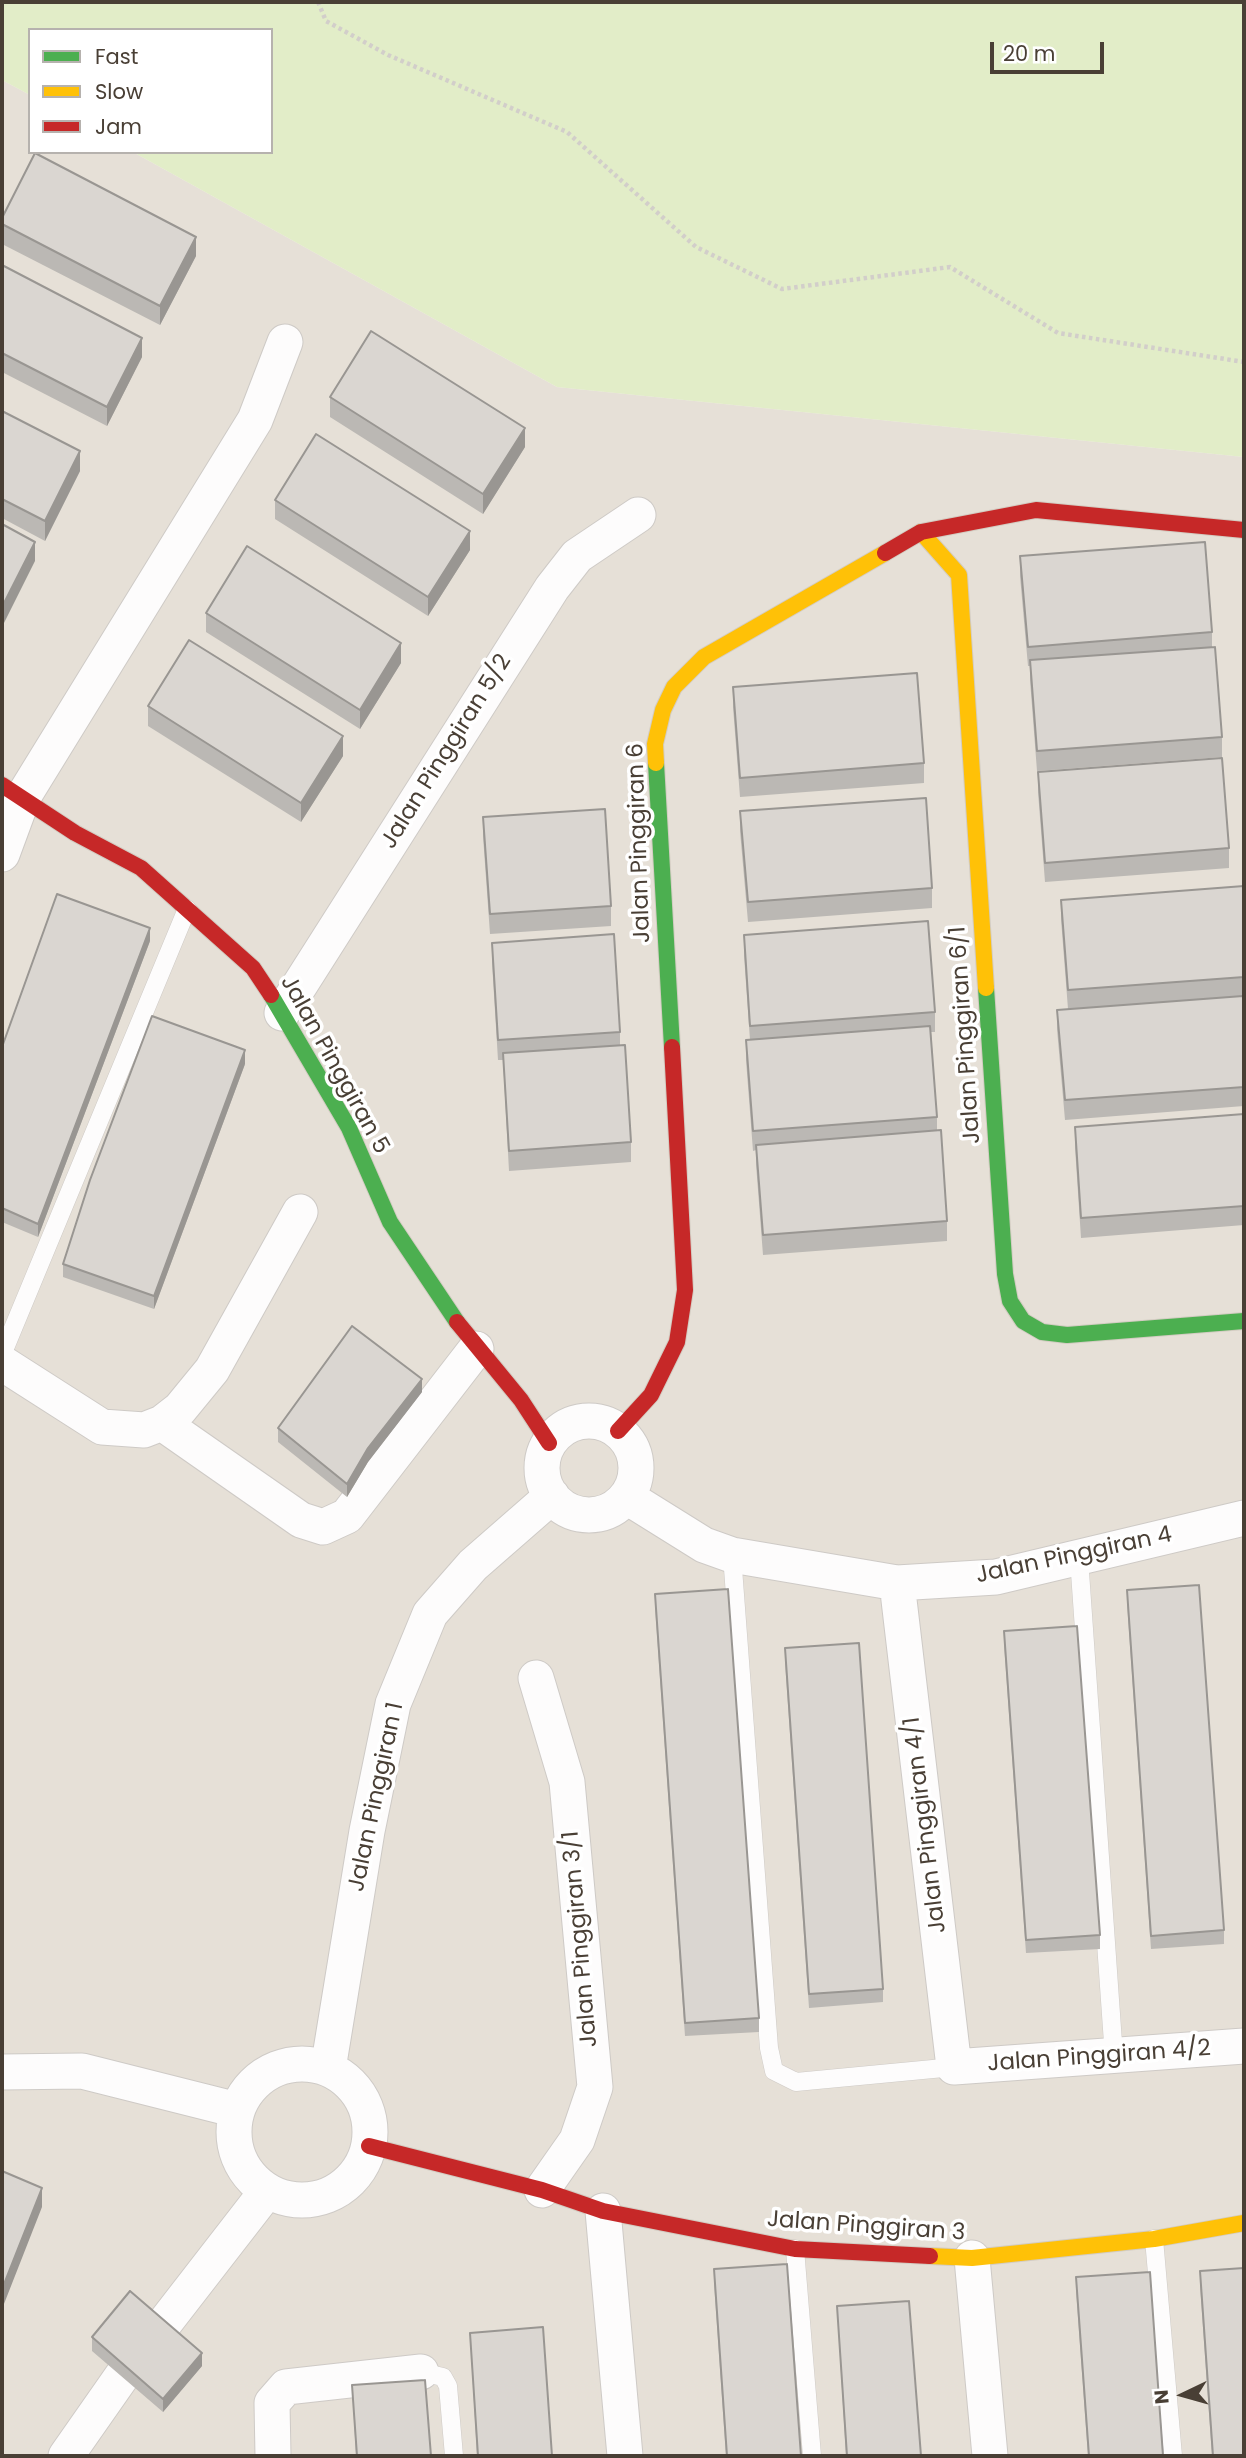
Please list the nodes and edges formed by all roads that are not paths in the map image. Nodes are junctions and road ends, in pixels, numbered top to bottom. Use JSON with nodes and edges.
{"nodes":[{"id":1,"x":285,"y":342,"type":"dead end"},
{"id":2,"x":638,"y":515,"type":"dead end"},
{"id":3,"x":1244,"y":530,"type":"edge"},
{"id":4,"x":921,"y":532,"type":"junction"},
{"id":5,"x":12,"y":791,"type":"edge"},
{"id":6,"x":2,"y":854,"type":"edge"},
{"id":7,"x":187,"y":909,"type":"junction"},
{"id":8,"x":282,"y":1013,"type":"junction"},
{"id":9,"x":300,"y":1212,"type":"dead end"},
{"id":10,"x":1244,"y":1321,"type":"edge"},
{"id":11,"x":476,"y":1349,"type":"junction"},
{"id":12,"x":2,"y":1355,"type":"edge"},
{"id":13,"x":2,"y":1363,"type":"edge"},
{"id":14,"x":162,"y":1423,"type":"junction"},
{"id":15,"x":618,"y":1431,"type":"junction"},
{"id":16,"x":549,"y":1443,"type":"junction"},
{"id":17,"x":552,"y":1496,"type":"junction"},
{"id":18,"x":627,"y":1497,"type":"junction"},
{"id":19,"x":1244,"y":1518,"type":"edge"},
{"id":20,"x":733,"y":1555,"type":"junction"},
{"id":21,"x":1079,"y":1558,"type":"junction"},
{"id":22,"x":897,"y":1584,"type":"junction"},
{"id":23,"x":536,"y":1678,"type":"dead end"},
{"id":24,"x":1244,"y":2046,"type":"edge"},
{"id":25,"x":1114,"y":2057,"type":"junction"},
{"id":26,"x":954,"y":2067,"type":"junction"},
{"id":27,"x":328,"y":2069,"type":"junction"},
{"id":28,"x":2,"y":2072,"type":"edge"},
{"id":29,"x":237,"y":2110,"type":"junction"},
{"id":30,"x":369,"y":2146,"type":"junction"},
{"id":31,"x":542,"y":2190,"type":"junction"},
{"id":32,"x":267,"y":2191,"type":"junction"},
{"id":33,"x":603,"y":2211,"type":"junction"},
{"id":34,"x":1244,"y":2223,"type":"edge"},
{"id":35,"x":1154,"y":2239,"type":"junction"},
{"id":36,"x":795,"y":2249,"type":"junction"},
{"id":37,"x":972,"y":2258,"type":"junction"},
{"id":38,"x":160,"y":2329,"type":"edge"},
{"id":39,"x":421,"y":2372,"type":"joint"},
{"id":40,"x":122,"y":2376,"type":"edge"},
{"id":41,"x":66,"y":2456,"type":"edge"},
{"id":42,"x":273,"y":2456,"type":"edge"},
{"id":43,"x":454,"y":2456,"type":"edge"},
{"id":44,"x":625,"y":2456,"type":"edge"},
{"id":45,"x":812,"y":2456,"type":"edge"},
{"id":46,"x":990,"y":2456,"type":"edge"},
{"id":47,"x":1173,"y":2456,"type":"edge"}],
"edges":[{"from":1,"to":5,"type":"street"},
{"from":2,"to":8,"type":"street","name":"Jalan Pinggiran 5/2"},
{"from":3,"to":4,"type":"street","name":"Jalan Pinggiran 6"},
{"from":4,"to":10,"type":"street","name":"Jalan Pinggiran 6/1"},
{"from":4,"to":15,"type":"street","name":"Jalan Pinggiran 6"},
{"from":5,"to":6,"type":"street"},
{"from":5,"to":7,"type":"street","name":"Jalan Pinggiran 5"},
{"from":7,"to":8,"type":"street","name":"Jalan Pinggiran 5"},
{"from":7,"to":12,"type":"lane"},
{"from":8,"to":11,"type":"street","name":"Jalan Pinggiran 5"},
{"from":9,"to":14,"type":"street"},
{"from":11,"to":14,"type":"street"},
{"from":11,"to":16,"type":"street","name":"Jalan Pinggiran 5"},
{"from":13,"to":14,"type":"street"},
{"from":15,"to":16,"type":"street"},
{"from":15,"to":18,"type":"street"},
{"from":16,"to":17,"type":"street"},
{"from":17,"to":18,"type":"street"},
{"from":17,"to":27,"type":"street","name":"Jalan Pinggiran 1"},
{"from":18,"to":20,"type":"street","name":"Jalan Pinggiran 4"},
{"from":19,"to":21,"type":"street","name":"Jalan Pinggiran 4"},
{"from":20,"to":22,"type":"street","name":"Jalan Pinggiran 4"},
{"from":20,"to":26,"type":"lane"},
{"from":21,"to":22,"type":"street","name":"Jalan Pinggiran 4"},
{"from":21,"to":25,"type":"lane"},
{"from":22,"to":26,"type":"street","name":"Jalan Pinggiran 4/1"},
{"from":23,"to":31,"type":"street","name":"Jalan Pinggiran 3/1"},
{"from":24,"to":25,"type":"street","name":"Jalan Pinggiran 4/2"},
{"from":25,"to":26,"type":"street","name":"Jalan Pinggiran 4/2"},
{"from":27,"to":29,"type":"street"},
{"from":27,"to":30,"type":"street"},
{"from":28,"to":29,"type":"street"},
{"from":29,"to":32,"type":"street"},
{"from":30,"to":31,"type":"street","name":"Jalan Pinggiran 3"},
{"from":30,"to":32,"type":"street"},
{"from":31,"to":33,"type":"street","name":"Jalan Pinggiran 3"},
{"from":32,"to":38,"type":"street"},
{"from":33,"to":36,"type":"street","name":"Jalan Pinggiran 3"},
{"from":33,"to":44,"type":"street"},
{"from":34,"to":35,"type":"street","name":"Jalan Pinggiran 3"},
{"from":35,"to":37,"type":"street","name":"Jalan Pinggiran 3"},
{"from":35,"to":47,"type":"lane"},
{"from":36,"to":37,"type":"street","name":"Jalan Pinggiran 3"},
{"from":36,"to":45,"type":"lane"},
{"from":37,"to":46,"type":"street"},
{"from":39,"to":42,"type":"street"},
{"from":39,"to":43,"type":"lane"},
{"from":40,"to":41,"type":"street"}]}
